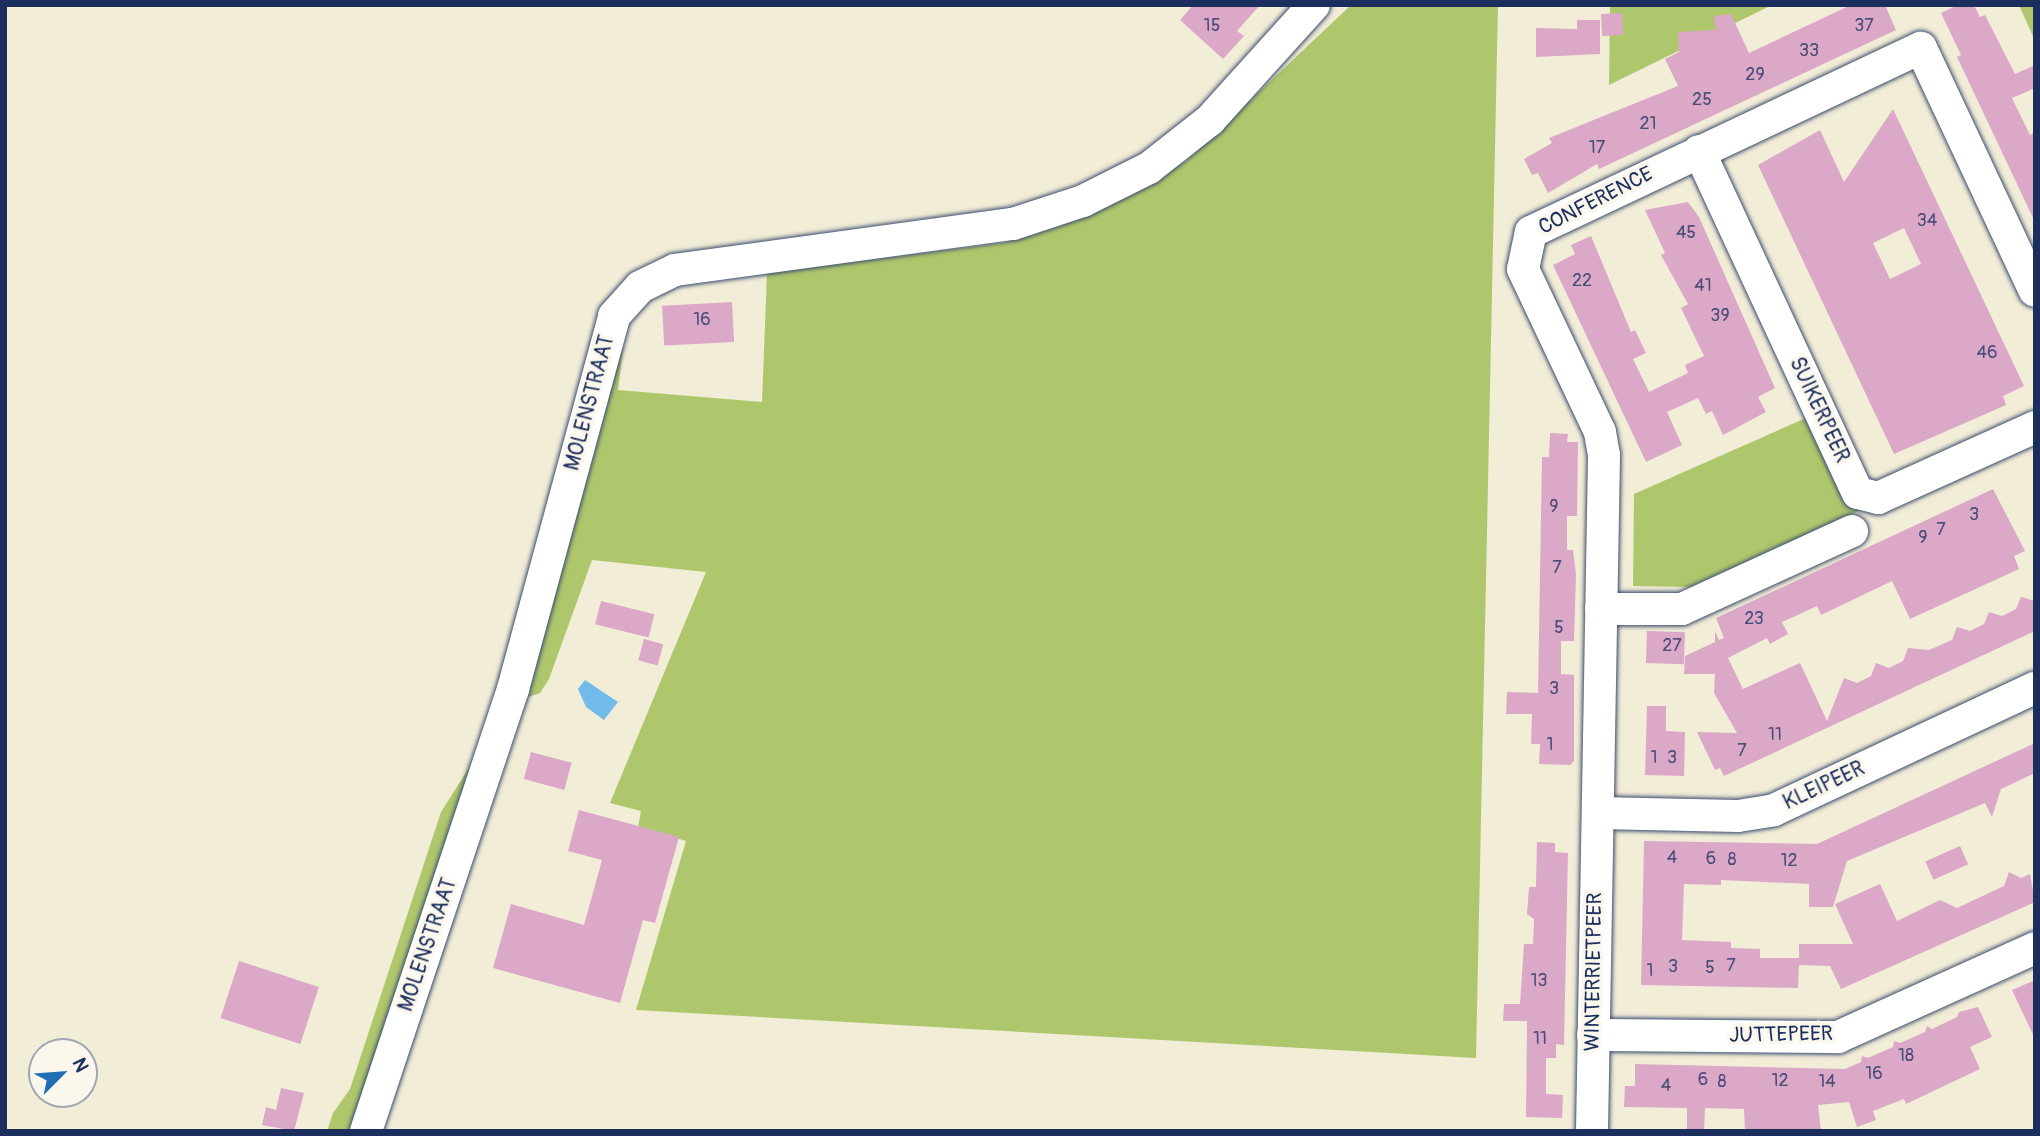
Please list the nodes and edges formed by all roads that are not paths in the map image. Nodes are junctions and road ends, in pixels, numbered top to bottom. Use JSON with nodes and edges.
{"nodes":[{"id":1,"x":1314,"y":5,"type":"edge"},
{"id":2,"x":1699,"y":151,"type":"junction"},
{"id":3,"x":2035,"y":291,"type":"edge"},
{"id":4,"x":2035,"y":427,"type":"edge"},
{"id":5,"x":1852,"y":531,"type":"dead end"},
{"id":6,"x":1601,"y":609,"type":"junction"},
{"id":7,"x":2035,"y":688,"type":"edge"},
{"id":8,"x":1598,"y":813,"type":"junction"},
{"id":9,"x":2035,"y":948,"type":"edge"},
{"id":10,"x":1593,"y":1035,"type":"junction"},
{"id":11,"x":366,"y":1131,"type":"edge"},
{"id":12,"x":1592,"y":1131,"type":"edge"}],
"edges":[{"from":1,"to":11,"type":"street","name":"MOLENSTRAAT"},
{"from":2,"to":3,"type":"street","name":"CONFERENCE"},
{"from":2,"to":4,"type":"street","name":"SUIKERPEER"},
{"from":2,"to":6,"type":"street","name":"CONFERENCE"},
{"from":5,"to":6,"type":"street"},
{"from":6,"to":8,"type":"street","name":"CONFERENCE"},
{"from":7,"to":8,"type":"street","name":"KLEIPEER"},
{"from":8,"to":10,"type":"street","name":"WINTERRIETPEER"},
{"from":9,"to":10,"type":"street","name":"JUTTEPEER"},
{"from":10,"to":12,"type":"street","name":"WINTERRIETPEER"}]}
